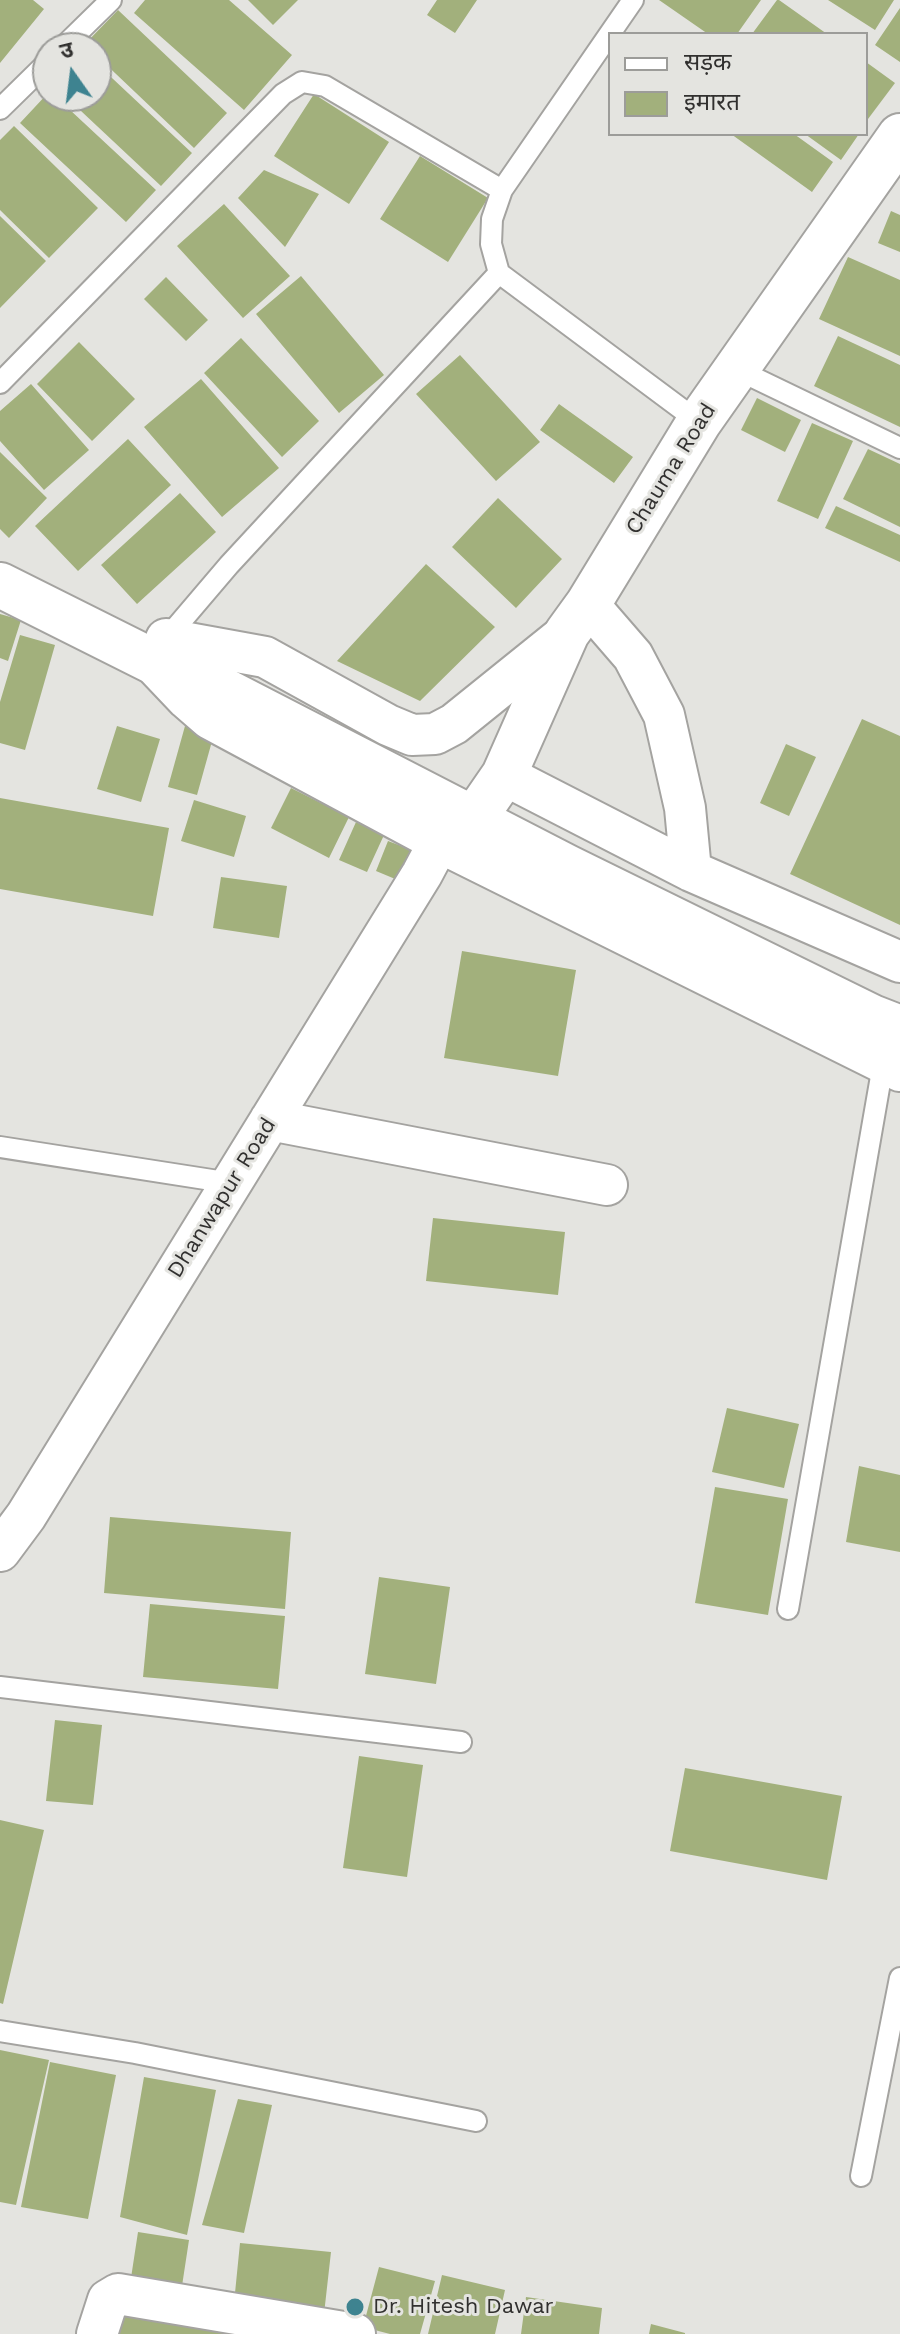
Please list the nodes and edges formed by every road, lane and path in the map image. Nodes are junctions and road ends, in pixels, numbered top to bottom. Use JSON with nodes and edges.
{"nodes":[{"id":1,"x":111,"y":0,"type":"edge"},
{"id":2,"x":633,"y":0,"type":"edge"},
{"id":3,"x":78,"y":32,"type":"edge"},
{"id":4,"x":611,"y":32,"type":"edge"},
{"id":5,"x":608,"y":36,"type":"edge"},
{"id":6,"x":32,"y":78,"type":"edge"},
{"id":7,"x":0,"y":109,"type":"edge"},
{"id":8,"x":900,"y":136,"type":"edge"},
{"id":9,"x":502,"y":190,"type":"junction"},
{"id":10,"x":499,"y":273,"type":"junction"},
{"id":11,"x":736,"y":369,"type":"junction"},
{"id":12,"x":0,"y":383,"type":"edge"},
{"id":13,"x":699,"y":422,"type":"junction"},
{"id":14,"x":900,"y":448,"type":"edge"},
{"id":15,"x":0,"y":553,"type":"edge"},
{"id":16,"x":0,"y":585,"type":"edge"},
{"id":17,"x":578,"y":618,"type":"junction"},
{"id":18,"x":166,"y":656,"type":"junction"},
{"id":19,"x":504,"y":775,"type":"junction"},
{"id":20,"x":456,"y":831,"type":"junction"},
{"id":21,"x":691,"y":871,"type":"junction"},
{"id":22,"x":900,"y":962,"type":"edge"},
{"id":23,"x":894,"y":1055,"type":"edge"},
{"id":24,"x":270,"y":1120,"type":"junction"},
{"id":25,"x":0,"y":1147,"type":"edge"},
{"id":26,"x":231,"y":1183,"type":"junction"},
{"id":27,"x":607,"y":1185,"type":"dead end"},
{"id":28,"x":13,"y":1514,"type":"edge"},
{"id":29,"x":0,"y":1551,"type":"edge"},
{"id":30,"x":788,"y":1609,"type":"dead end"},
{"id":31,"x":0,"y":1687,"type":"edge"},
{"id":32,"x":461,"y":1742,"type":"dead end"},
{"id":33,"x":900,"y":1978,"type":"edge"},
{"id":34,"x":0,"y":2031,"type":"edge"},
{"id":35,"x":476,"y":2121,"type":"dead end"},
{"id":36,"x":861,"y":2176,"type":"dead end"},
{"id":37,"x":97,"y":2334,"type":"edge"},
{"id":38,"x":355,"y":2334,"type":"edge"}],
"edges":[{"from":1,"to":3,"type":"lane"},
{"from":2,"to":4,"type":"lane"},
{"from":5,"to":9,"type":"lane"},
{"from":6,"to":7,"type":"lane"},
{"from":8,"to":11,"type":"street","name":"Chauma Road"},
{"from":9,"to":10,"type":"lane"},
{"from":9,"to":12,"type":"lane"},
{"from":10,"to":13,"type":"lane"},
{"from":10,"to":18,"type":"lane"},
{"from":11,"to":13,"type":"street","name":"Chauma Road"},
{"from":11,"to":14,"type":"lane"},
{"from":13,"to":17,"type":"street","name":"Chauma Road"},
{"from":15,"to":18,"type":"street"},
{"from":16,"to":18,"type":"street"},
{"from":17,"to":18,"type":"street"},
{"from":17,"to":19,"type":"street","name":"Chauma Road"},
{"from":17,"to":21,"type":"street"},
{"from":18,"to":20,"type":"street"},
{"from":19,"to":20,"type":"street","name":"Chauma Road"},
{"from":19,"to":21,"type":"street"},
{"from":20,"to":23,"type":"street"},
{"from":20,"to":23,"type":"street"},
{"from":20,"to":24,"type":"street","name":"Dhanwapur Road"},
{"from":21,"to":22,"type":"street"},
{"from":23,"to":30,"type":"lane"},
{"from":24,"to":26,"type":"street","name":"Dhanwapur Road"},
{"from":24,"to":27,"type":"street"},
{"from":25,"to":26,"type":"lane"},
{"from":26,"to":28,"type":"street","name":"Dhanwapur Road"},
{"from":28,"to":29,"type":"street","name":"Dhanwapur Road"},
{"from":31,"to":32,"type":"lane"},
{"from":33,"to":36,"type":"lane"},
{"from":34,"to":35,"type":"lane"},
{"from":37,"to":38,"type":"street"}]}
